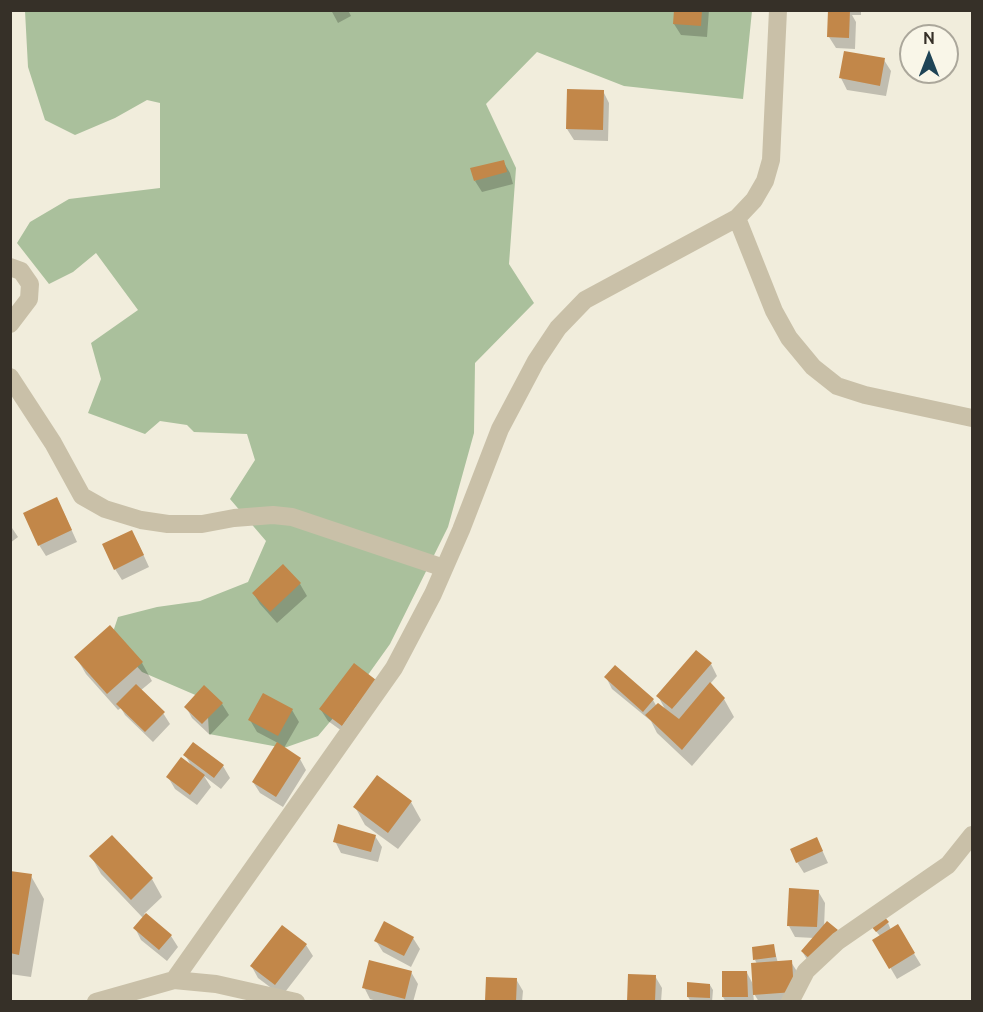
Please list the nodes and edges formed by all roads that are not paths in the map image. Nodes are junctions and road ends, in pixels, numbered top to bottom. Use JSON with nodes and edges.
{"nodes":[{"id":1,"x":778,"y":10,"type":"edge"},
{"id":2,"x":736,"y":218,"type":"junction"},
{"id":3,"x":10,"y":267,"type":"edge"},
{"id":4,"x":10,"y":324,"type":"edge"},
{"id":5,"x":10,"y":377,"type":"edge"},
{"id":6,"x":972,"y":418,"type":"edge"},
{"id":7,"x":444,"y":568,"type":"junction"},
{"id":8,"x":972,"y":835,"type":"edge"},
{"id":9,"x":174,"y":980,"type":"junction"},
{"id":10,"x":96,"y":1002,"type":"edge"},
{"id":11,"x":296,"y":1002,"type":"edge"},
{"id":12,"x":790,"y":1002,"type":"edge"}],
"edges":[{"from":1,"to":2,"type":"street"},
{"from":2,"to":6,"type":"street"},
{"from":2,"to":7,"type":"street"},
{"from":3,"to":4,"type":"street"},
{"from":5,"to":7,"type":"street"},
{"from":7,"to":9,"type":"street"},
{"from":8,"to":12,"type":"street"},
{"from":9,"to":10,"type":"street"},
{"from":9,"to":11,"type":"street"}]}
